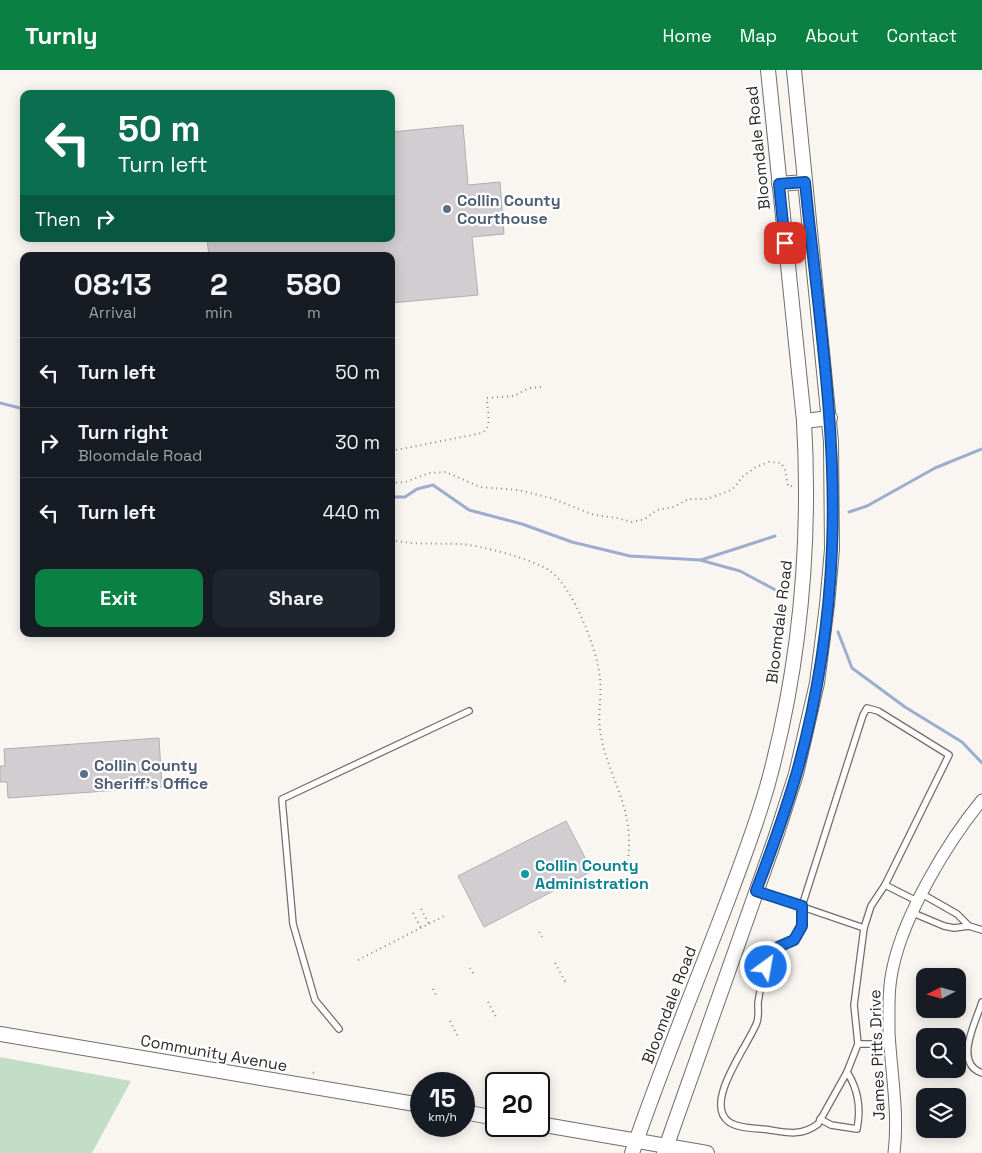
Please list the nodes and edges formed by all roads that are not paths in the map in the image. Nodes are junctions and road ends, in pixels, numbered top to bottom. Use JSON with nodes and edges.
{"nodes":[{"id":1,"x":768,"y":70,"type":"edge"},
{"id":2,"x":794,"y":70,"type":"edge"},
{"id":3,"x":805,"y":182,"type":"junction"},
{"id":4,"x":779,"y":184,"type":"junction"},
{"id":5,"x":830,"y":418,"type":"junction"},
{"id":6,"x":804,"y":421,"type":"junction"},
{"id":7,"x":469,"y":710,"type":"dead end"},
{"id":8,"x":982,"y":800,"type":"edge"},
{"id":9,"x":734,"y":883,"type":"junction"},
{"id":10,"x":885,"y":885,"type":"junction"},
{"id":11,"x":756,"y":891,"type":"junction"},
{"id":12,"x":921,"y":898,"type":"junction"},
{"id":13,"x":802,"y":906,"type":"junction"},
{"id":14,"x":913,"y":913,"type":"junction"},
{"id":15,"x":969,"y":926,"type":"junction"},
{"id":16,"x":864,"y":928,"type":"junction"},
{"id":17,"x":982,"y":930,"type":"edge"},
{"id":18,"x":982,"y":1002,"type":"edge"},
{"id":19,"x":339,"y":1029,"type":"dead end"},
{"id":20,"x":0,"y":1034,"type":"edge"},
{"id":21,"x":858,"y":1044,"type":"junction"},
{"id":22,"x":890,"y":1044,"type":"junction"},
{"id":23,"x":847,"y":1072,"type":"junction"},
{"id":24,"x":982,"y":1074,"type":"edge"},
{"id":25,"x":410,"y":1103,"type":"edge"},
{"id":26,"x":820,"y":1120,"type":"junction"},
{"id":27,"x":550,"y":1127,"type":"edge"},
{"id":28,"x":634,"y":1147,"type":"edge"},
{"id":29,"x":665,"y":1150,"type":"edge"},
{"id":30,"x":707,"y":1153,"type":"edge"},
{"id":31,"x":894,"y":1153,"type":"edge"}],
"edges":[{"from":1,"to":4,"type":"street","name":"Bloomdale Road"},
{"from":2,"to":3,"type":"street"},
{"from":3,"to":4,"type":"street"},
{"from":3,"to":5,"type":"street"},
{"from":4,"to":6,"type":"street","name":"Bloomdale Road"},
{"from":5,"to":6,"type":"street"},
{"from":5,"to":11,"type":"street"},
{"from":6,"to":9,"type":"street","name":"Bloomdale Road"},
{"from":7,"to":19,"type":"lane"},
{"from":8,"to":12,"type":"street","name":"James Pitts Drive"},
{"from":9,"to":11,"type":"street"},
{"from":9,"to":28,"type":"street","name":"Bloomdale Road"},
{"from":10,"to":12,"type":"lane"},
{"from":10,"to":13,"type":"lane"},
{"from":10,"to":16,"type":"lane"},
{"from":11,"to":13,"type":"lane"},
{"from":11,"to":29,"type":"street"},
{"from":12,"to":14,"type":"street","name":"James Pitts Drive"},
{"from":12,"to":15,"type":"lane"},
{"from":13,"to":16,"type":"lane"},
{"from":13,"to":26,"type":"lane"},
{"from":14,"to":15,"type":"lane"},
{"from":14,"to":22,"type":"street","name":"James Pitts Drive"},
{"from":15,"to":17,"type":"lane"},
{"from":16,"to":21,"type":"lane"},
{"from":18,"to":24,"type":"lane"},
{"from":20,"to":25,"type":"street","name":"Community Avenue"},
{"from":21,"to":22,"type":"lane"},
{"from":21,"to":23,"type":"lane"},
{"from":22,"to":31,"type":"street","name":"James Pitts Drive"},
{"from":23,"to":26,"type":"lane"},
{"from":23,"to":26,"type":"lane"},
{"from":27,"to":28,"type":"street"},
{"from":28,"to":29,"type":"street"},
{"from":29,"to":30,"type":"street"}]}
